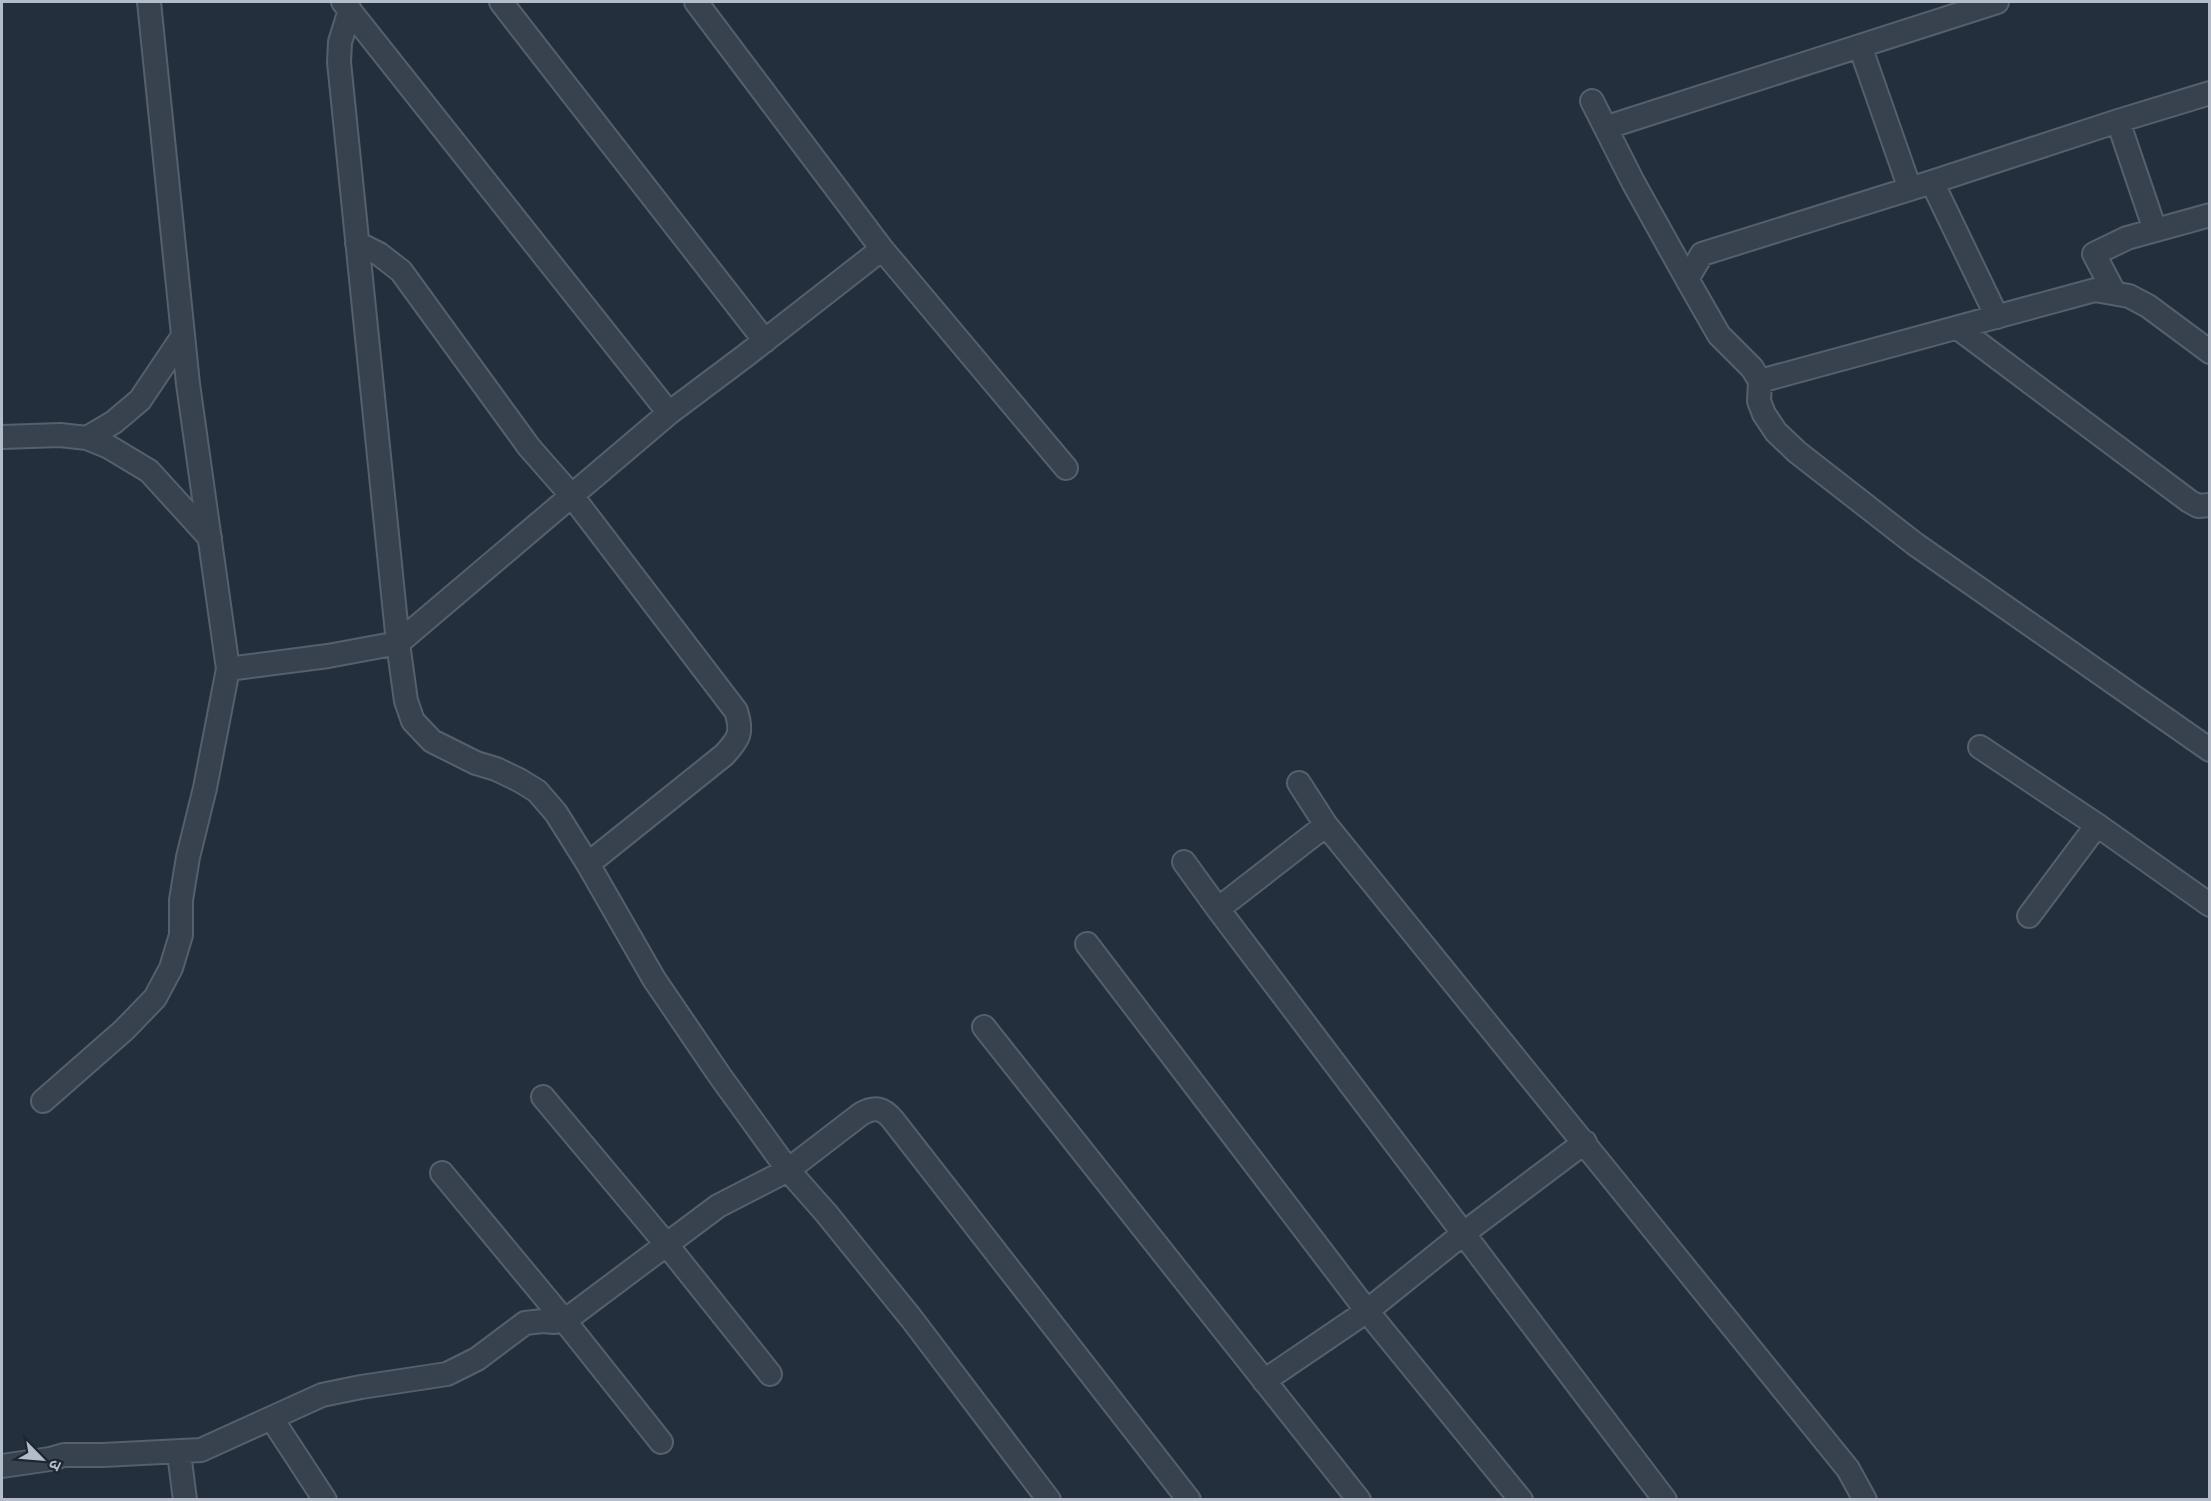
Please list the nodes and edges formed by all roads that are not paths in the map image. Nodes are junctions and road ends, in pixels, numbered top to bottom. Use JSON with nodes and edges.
{"nodes":[{"id":1,"x":149,"y":2,"type":"edge"},
{"id":2,"x":501,"y":2,"type":"edge"},
{"id":3,"x":696,"y":2,"type":"edge"},
{"id":4,"x":1997,"y":2,"type":"edge"},
{"id":5,"x":346,"y":6,"type":"edge"},
{"id":6,"x":1860,"y":46,"type":"junction"},
{"id":7,"x":2210,"y":93,"type":"edge"},
{"id":8,"x":1592,"y":100,"type":"dead end"},
{"id":9,"x":2118,"y":121,"type":"junction"},
{"id":10,"x":1617,"y":124,"type":"dead end"},
{"id":11,"x":1932,"y":182,"type":"junction"},
{"id":12,"x":1910,"y":189,"type":"junction"},
{"id":13,"x":2210,"y":215,"type":"edge"},
{"id":14,"x":2156,"y":230,"type":"junction"},
{"id":15,"x":357,"y":243,"type":"junction"},
{"id":16,"x":882,"y":249,"type":"junction"},
{"id":17,"x":1687,"y":279,"type":"junction"},
{"id":18,"x":2114,"y":292,"type":"junction"},
{"id":19,"x":1997,"y":317,"type":"junction"},
{"id":20,"x":1958,"y":328,"type":"junction"},
{"id":21,"x":183,"y":336,"type":"junction"},
{"id":22,"x":765,"y":341,"type":"junction"},
{"id":23,"x":2210,"y":352,"type":"edge"},
{"id":24,"x":1760,"y":381,"type":"junction"},
{"id":25,"x":669,"y":413,"type":"junction"},
{"id":26,"x":2,"y":437,"type":"edge"},
{"id":27,"x":87,"y":438,"type":"junction"},
{"id":28,"x":1066,"y":468,"type":"dead end"},
{"id":29,"x":572,"y":496,"type":"junction"},
{"id":30,"x":2209,"y":506,"type":"edge"},
{"id":31,"x":210,"y":537,"type":"junction"},
{"id":32,"x":398,"y":643,"type":"junction"},
{"id":33,"x":228,"y":669,"type":"junction"},
{"id":34,"x":1980,"y":747,"type":"dead end"},
{"id":35,"x":2210,"y":750,"type":"edge"},
{"id":36,"x":1299,"y":783,"type":"dead end"},
{"id":37,"x":1326,"y":825,"type":"junction"},
{"id":38,"x":2097,"y":825,"type":"junction"},
{"id":39,"x":1185,"y":862,"type":"dead end"},
{"id":40,"x":588,"y":864,"type":"junction"},
{"id":41,"x":2210,"y":905,"type":"edge"},
{"id":42,"x":1218,"y":909,"type":"junction"},
{"id":43,"x":2030,"y":916,"type":"dead end"},
{"id":44,"x":1087,"y":944,"type":"dead end"},
{"id":45,"x":984,"y":1027,"type":"dead end"},
{"id":46,"x":543,"y":1097,"type":"dead end"},
{"id":47,"x":43,"y":1101,"type":"dead end"},
{"id":48,"x":1585,"y":1142,"type":"junction"},
{"id":49,"x":788,"y":1170,"type":"junction"},
{"id":50,"x":442,"y":1173,"type":"dead end"},
{"id":51,"x":1464,"y":1233,"type":"junction"},
{"id":52,"x":667,"y":1245,"type":"junction"},
{"id":53,"x":1367,"y":1311,"type":"junction"},
{"id":54,"x":564,"y":1320,"type":"junction"},
{"id":55,"x":770,"y":1374,"type":"dead end"},
{"id":56,"x":1264,"y":1381,"type":"junction"},
{"id":57,"x":272,"y":1419,"type":"junction"},
{"id":58,"x":661,"y":1442,"type":"dead end"},
{"id":59,"x":179,"y":1453,"type":"junction"},
{"id":60,"x":2,"y":1466,"type":"edge"},
{"id":61,"x":185,"y":1500,"type":"edge"},
{"id":62,"x":325,"y":1500,"type":"edge"},
{"id":63,"x":1049,"y":1500,"type":"edge"},
{"id":64,"x":1189,"y":1500,"type":"edge"},
{"id":65,"x":1359,"y":1500,"type":"edge"},
{"id":66,"x":1521,"y":1500,"type":"edge"},
{"id":67,"x":1665,"y":1500,"type":"edge"},
{"id":68,"x":1865,"y":1500,"type":"edge"}],
"edges":[{"from":1,"to":21,"type":"street"},
{"from":2,"to":22,"type":"street"},
{"from":3,"to":16,"type":"street"},
{"from":4,"to":6,"type":"street"},
{"from":5,"to":15,"type":"street"},
{"from":5,"to":25,"type":"street"},
{"from":6,"to":10,"type":"street"},
{"from":6,"to":12,"type":"street"},
{"from":7,"to":9,"type":"street"},
{"from":8,"to":17,"type":"street"},
{"from":9,"to":11,"type":"street"},
{"from":9,"to":14,"type":"street"},
{"from":11,"to":12,"type":"street"},
{"from":11,"to":19,"type":"street"},
{"from":12,"to":17,"type":"street"},
{"from":13,"to":14,"type":"street"},
{"from":14,"to":18,"type":"street"},
{"from":15,"to":29,"type":"street"},
{"from":15,"to":32,"type":"street"},
{"from":16,"to":22,"type":"street"},
{"from":16,"to":28,"type":"street"},
{"from":17,"to":24,"type":"street"},
{"from":18,"to":19,"type":"street"},
{"from":18,"to":23,"type":"street"},
{"from":19,"to":20,"type":"street"},
{"from":20,"to":24,"type":"street"},
{"from":20,"to":30,"type":"street"},
{"from":21,"to":27,"type":"street"},
{"from":21,"to":31,"type":"street"},
{"from":22,"to":25,"type":"street"},
{"from":24,"to":35,"type":"street"},
{"from":25,"to":29,"type":"street"},
{"from":26,"to":27,"type":"street"},
{"from":27,"to":31,"type":"street"},
{"from":29,"to":32,"type":"street"},
{"from":29,"to":40,"type":"street"},
{"from":31,"to":33,"type":"street"},
{"from":32,"to":33,"type":"street"},
{"from":32,"to":40,"type":"street"},
{"from":33,"to":47,"type":"street"},
{"from":34,"to":38,"type":"street"},
{"from":36,"to":37,"type":"street"},
{"from":37,"to":42,"type":"street"},
{"from":37,"to":48,"type":"street"},
{"from":38,"to":41,"type":"street"},
{"from":38,"to":43,"type":"street"},
{"from":39,"to":42,"type":"street"},
{"from":40,"to":49,"type":"street"},
{"from":42,"to":51,"type":"street"},
{"from":44,"to":53,"type":"street"},
{"from":45,"to":56,"type":"street"},
{"from":46,"to":52,"type":"street"},
{"from":48,"to":51,"type":"street"},
{"from":48,"to":68,"type":"street"},
{"from":49,"to":52,"type":"street"},
{"from":49,"to":63,"type":"street"},
{"from":49,"to":64,"type":"street"},
{"from":50,"to":54,"type":"street"},
{"from":51,"to":53,"type":"street"},
{"from":51,"to":67,"type":"street"},
{"from":52,"to":54,"type":"street"},
{"from":52,"to":55,"type":"street"},
{"from":53,"to":56,"type":"street"},
{"from":53,"to":66,"type":"street"},
{"from":54,"to":57,"type":"street"},
{"from":54,"to":58,"type":"street"},
{"from":56,"to":65,"type":"street"},
{"from":57,"to":59,"type":"street"},
{"from":57,"to":62,"type":"street"},
{"from":59,"to":60,"type":"street"},
{"from":59,"to":61,"type":"street"}]}
